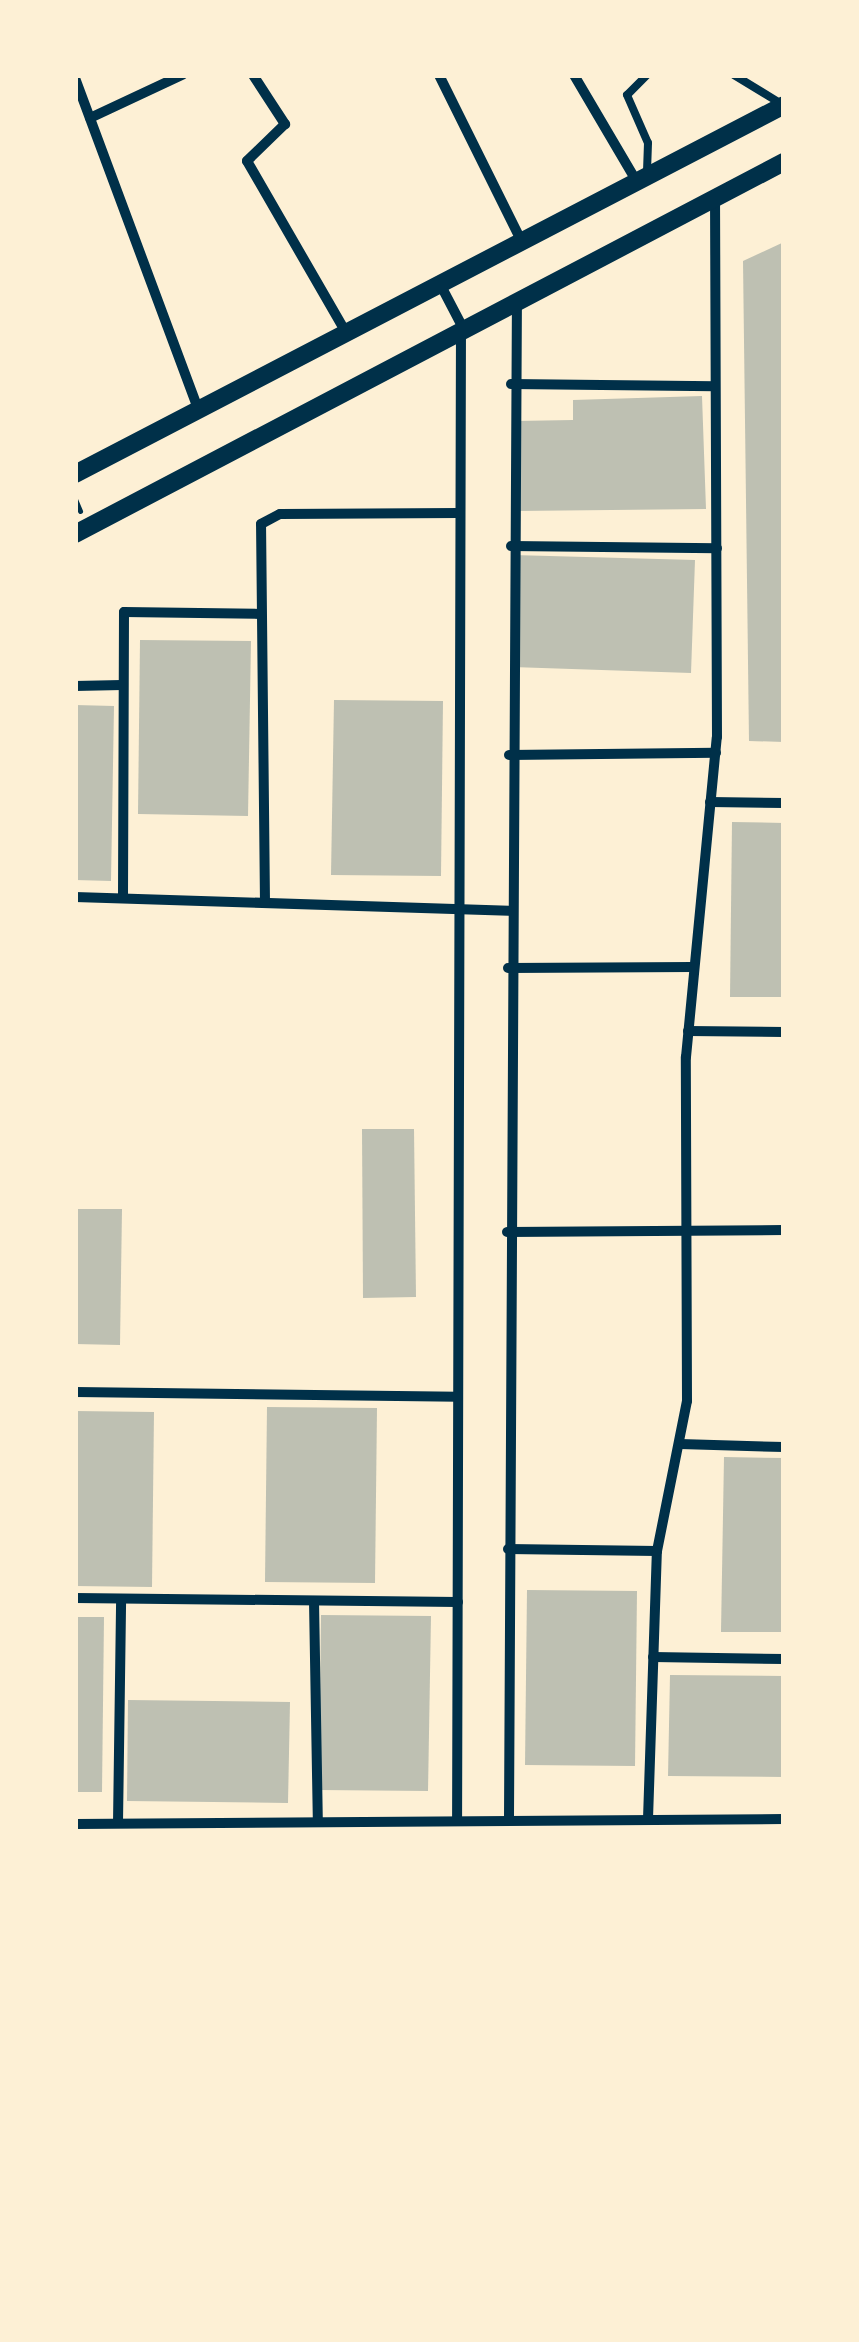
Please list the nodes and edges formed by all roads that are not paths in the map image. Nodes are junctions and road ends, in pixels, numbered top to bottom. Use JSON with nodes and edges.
{"nodes":[{"id":1,"x":182,"y":75,"type":"edge"},
{"id":2,"x":253,"y":75,"type":"edge"},
{"id":3,"x":439,"y":75,"type":"edge"},
{"id":4,"x":574,"y":75,"type":"edge"},
{"id":5,"x":647,"y":75,"type":"edge"},
{"id":6,"x":734,"y":75,"type":"edge"},
{"id":7,"x":75,"y":78,"type":"edge"},
{"id":8,"x":784,"y":104,"type":"edge"},
{"id":9,"x":90,"y":118,"type":"junction"},
{"id":10,"x":784,"y":162,"type":"edge"},
{"id":11,"x":641,"y":174,"type":"junction"},
{"id":12,"x":715,"y":198,"type":"junction"},
{"id":13,"x":520,"y":238,"type":"junction"},
{"id":14,"x":438,"y":282,"type":"junction"},
{"id":15,"x":518,"y":298,"type":"junction"},
{"id":16,"x":461,"y":324,"type":"junction"},
{"id":17,"x":345,"y":331,"type":"junction"},
{"id":18,"x":511,"y":384,"type":"junction"},
{"id":19,"x":715,"y":386,"type":"junction"},
{"id":20,"x":198,"y":410,"type":"junction"},
{"id":21,"x":75,"y":474,"type":"edge"},
{"id":22,"x":458,"y":513,"type":"junction"},
{"id":23,"x":75,"y":534,"type":"edge"},
{"id":24,"x":510,"y":546,"type":"junction"},
{"id":25,"x":716,"y":548,"type":"junction"},
{"id":26,"x":260,"y":614,"type":"junction"},
{"id":27,"x":122,"y":685,"type":"junction"},
{"id":28,"x":75,"y":686,"type":"edge"},
{"id":29,"x":716,"y":753,"type":"junction"},
{"id":30,"x":510,"y":755,"type":"junction"},
{"id":31,"x":710,"y":802,"type":"junction"},
{"id":32,"x":784,"y":803,"type":"edge"},
{"id":33,"x":75,"y":897,"type":"edge"},
{"id":34,"x":123,"y":898,"type":"junction"},
{"id":35,"x":265,"y":903,"type":"junction"},
{"id":36,"x":462,"y":910,"type":"junction"},
{"id":37,"x":509,"y":911,"type":"junction"},
{"id":38,"x":693,"y":967,"type":"junction"},
{"id":39,"x":508,"y":968,"type":"junction"},
{"id":40,"x":688,"y":1031,"type":"junction"},
{"id":41,"x":784,"y":1032,"type":"edge"},
{"id":42,"x":784,"y":1230,"type":"edge"},
{"id":43,"x":686,"y":1231,"type":"junction"},
{"id":44,"x":507,"y":1232,"type":"junction"},
{"id":45,"x":75,"y":1392,"type":"edge"},
{"id":46,"x":458,"y":1397,"type":"junction"},
{"id":47,"x":680,"y":1444,"type":"junction"},
{"id":48,"x":784,"y":1447,"type":"edge"},
{"id":49,"x":508,"y":1549,"type":"junction"},
{"id":50,"x":657,"y":1552,"type":"junction"},
{"id":51,"x":75,"y":1598,"type":"edge"},
{"id":52,"x":121,"y":1599,"type":"junction"},
{"id":53,"x":314,"y":1601,"type":"junction"},
{"id":54,"x":458,"y":1602,"type":"junction"},
{"id":55,"x":653,"y":1657,"type":"junction"},
{"id":56,"x":784,"y":1659,"type":"edge"},
{"id":57,"x":509,"y":1817,"type":"junction"},
{"id":58,"x":457,"y":1818,"type":"junction"},
{"id":59,"x":648,"y":1819,"type":"junction"},
{"id":60,"x":784,"y":1819,"type":"edge"},
{"id":61,"x":318,"y":1820,"type":"junction"},
{"id":62,"x":118,"y":1823,"type":"junction"},
{"id":63,"x":75,"y":1824,"type":"edge"}],
"edges":[{"from":1,"to":9,"type":"street"},
{"from":2,"to":17,"type":"street"},
{"from":3,"to":13,"type":"street"},
{"from":4,"to":11,"type":"street"},
{"from":5,"to":11,"type":"lane"},
{"from":6,"to":8,"type":"lane"},
{"from":7,"to":9,"type":"street"},
{"from":8,"to":11,"type":"street"},
{"from":9,"to":20,"type":"street"},
{"from":10,"to":12,"type":"street"},
{"from":11,"to":13,"type":"street"},
{"from":12,"to":15,"type":"street"},
{"from":12,"to":19,"type":"street"},
{"from":13,"to":14,"type":"street"},
{"from":14,"to":16,"type":"street"},
{"from":14,"to":17,"type":"street"},
{"from":15,"to":16,"type":"street"},
{"from":15,"to":18,"type":"street"},
{"from":16,"to":22,"type":"street"},
{"from":16,"to":23,"type":"street"},
{"from":17,"to":20,"type":"street"},
{"from":18,"to":19,"type":"street"},
{"from":18,"to":24,"type":"street"},
{"from":19,"to":25,"type":"street"},
{"from":20,"to":21,"type":"street"},
{"from":22,"to":26,"type":"street"},
{"from":22,"to":36,"type":"street"},
{"from":24,"to":25,"type":"street"},
{"from":24,"to":30,"type":"street"},
{"from":25,"to":29,"type":"street"},
{"from":26,"to":27,"type":"street"},
{"from":26,"to":35,"type":"street"},
{"from":27,"to":28,"type":"street"},
{"from":27,"to":34,"type":"street"},
{"from":29,"to":30,"type":"street"},
{"from":29,"to":31,"type":"street"},
{"from":30,"to":37,"type":"street"},
{"from":31,"to":32,"type":"street"},
{"from":31,"to":38,"type":"street"},
{"from":33,"to":34,"type":"street"},
{"from":34,"to":35,"type":"street"},
{"from":35,"to":36,"type":"street"},
{"from":36,"to":37,"type":"street"},
{"from":36,"to":46,"type":"street"},
{"from":37,"to":39,"type":"street"},
{"from":38,"to":39,"type":"street"},
{"from":38,"to":40,"type":"street"},
{"from":39,"to":44,"type":"street"},
{"from":40,"to":41,"type":"street"},
{"from":40,"to":43,"type":"street"},
{"from":42,"to":43,"type":"street"},
{"from":43,"to":44,"type":"street"},
{"from":43,"to":47,"type":"street"},
{"from":44,"to":49,"type":"street"},
{"from":45,"to":46,"type":"street"},
{"from":46,"to":54,"type":"street"},
{"from":47,"to":48,"type":"street"},
{"from":47,"to":50,"type":"street"},
{"from":49,"to":50,"type":"street"},
{"from":49,"to":57,"type":"street"},
{"from":50,"to":55,"type":"street"},
{"from":51,"to":52,"type":"street"},
{"from":52,"to":53,"type":"street"},
{"from":52,"to":62,"type":"street"},
{"from":53,"to":54,"type":"street"},
{"from":53,"to":61,"type":"street"},
{"from":54,"to":58,"type":"street"},
{"from":55,"to":56,"type":"street"},
{"from":55,"to":59,"type":"street"},
{"from":57,"to":58,"type":"street"},
{"from":57,"to":59,"type":"street"},
{"from":58,"to":61,"type":"street"},
{"from":59,"to":60,"type":"street"},
{"from":61,"to":62,"type":"street"},
{"from":62,"to":63,"type":"street"}]}
